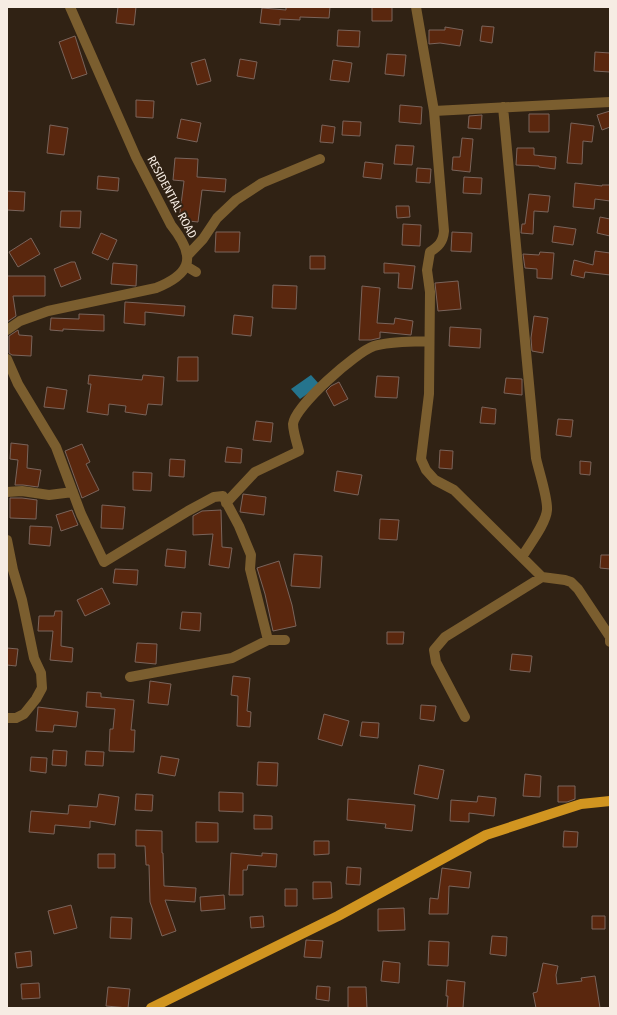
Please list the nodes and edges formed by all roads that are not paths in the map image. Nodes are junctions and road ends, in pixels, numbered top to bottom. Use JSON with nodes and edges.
{"nodes":[{"id":1,"x":70,"y":7,"type":"edge"},
{"id":2,"x":416,"y":7,"type":"edge"},
{"id":3,"x":610,"y":102,"type":"edge"},
{"id":4,"x":503,"y":107,"type":"junction"},
{"id":5,"x":434,"y":111,"type":"junction"},
{"id":6,"x":320,"y":159,"type":"dead end"},
{"id":7,"x":186,"y":261,"type":"junction"},
{"id":8,"x":196,"y":272,"type":"dead end"},
{"id":9,"x":7,"y":330,"type":"edge"},
{"id":10,"x":429,"y":341,"type":"junction"},
{"id":11,"x":7,"y":359,"type":"edge"},
{"id":12,"x":7,"y":492,"type":"edge"},
{"id":13,"x":73,"y":492,"type":"junction"},
{"id":14,"x":226,"y":503,"type":"junction"},
{"id":15,"x":7,"y":540,"type":"edge"},
{"id":16,"x":522,"y":557,"type":"junction"},
{"id":17,"x":542,"y":577,"type":"junction"},
{"id":18,"x":268,"y":640,"type":"junction"},
{"id":19,"x":285,"y":640,"type":"dead end"},
{"id":20,"x":610,"y":642,"type":"edge"},
{"id":21,"x":130,"y":677,"type":"dead end"},
{"id":22,"x":465,"y":717,"type":"dead end"},
{"id":23,"x":7,"y":718,"type":"edge"},
{"id":24,"x":610,"y":801,"type":"edge"},
{"id":25,"x":151,"y":1008,"type":"edge"}],
"edges":[{"from":1,"to":7,"type":"street","name":"RESIDENTIAL ROAD"},
{"from":2,"to":5,"type":"street"},
{"from":3,"to":4,"type":"street"},
{"from":4,"to":5,"type":"street"},
{"from":4,"to":16,"type":"street"},
{"from":5,"to":10,"type":"street"},
{"from":6,"to":7,"type":"street"},
{"from":7,"to":8,"type":"street"},
{"from":7,"to":9,"type":"street"},
{"from":10,"to":14,"type":"street"},
{"from":10,"to":16,"type":"street"},
{"from":11,"to":13,"type":"street"},
{"from":12,"to":13,"type":"street"},
{"from":13,"to":14,"type":"street"},
{"from":14,"to":18,"type":"street"},
{"from":15,"to":23,"type":"street"},
{"from":16,"to":17,"type":"street"},
{"from":17,"to":20,"type":"street"},
{"from":17,"to":22,"type":"street"},
{"from":18,"to":19,"type":"street"},
{"from":18,"to":21,"type":"street"},
{"from":24,"to":25,"type":"main road"}]}
